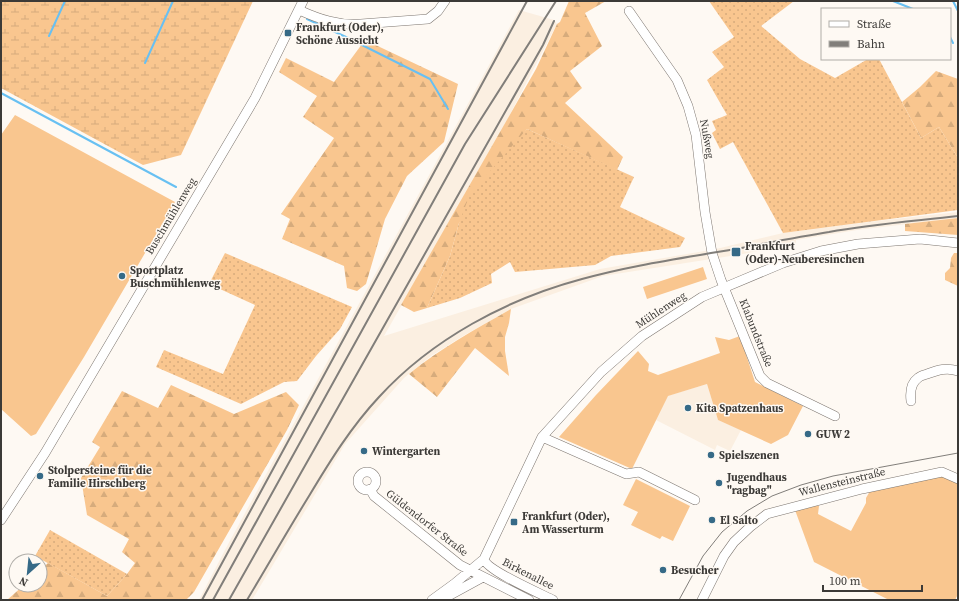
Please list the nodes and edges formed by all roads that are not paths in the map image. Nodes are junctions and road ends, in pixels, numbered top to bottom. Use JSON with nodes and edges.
{"nodes":[{"id":1,"x":303,"y":1,"type":"edge"},
{"id":2,"x":445,"y":1,"type":"edge"},
{"id":3,"x":299,"y":10,"type":"junction"},
{"id":4,"x":629,"y":11,"type":"dead end"},
{"id":5,"x":958,"y":242,"type":"edge"},
{"id":6,"x":724,"y":287,"type":"junction"},
{"id":7,"x":958,"y":371,"type":"edge"},
{"id":8,"x":910,"y":401,"type":"dead end"},
{"id":9,"x":835,"y":416,"type":"dead end"},
{"id":10,"x":542,"y":438,"type":"junction"},
{"id":11,"x":958,"y":479,"type":"edge"},
{"id":12,"x":370,"y":489,"type":"dead end"},
{"id":13,"x":695,"y":500,"type":"dead end"},
{"id":14,"x":1,"y":520,"type":"edge"},
{"id":15,"x":484,"y":559,"type":"junction"},
{"id":16,"x":471,"y":571,"type":"junction"},
{"id":17,"x":483,"y":577,"type":"junction"},
{"id":18,"x":432,"y":600,"type":"edge"},
{"id":19,"x":441,"y":600,"type":"edge"},
{"id":20,"x":529,"y":600,"type":"edge"},
{"id":21,"x":553,"y":600,"type":"edge"},
{"id":22,"x":702,"y":600,"type":"edge"}],
"edges":[{"from":1,"to":3,"type":"street","name":"Buschmühlenweg"},
{"from":2,"to":3,"type":"street"},
{"from":3,"to":14,"type":"street","name":"Buschmühlenweg"},
{"from":4,"to":6,"type":"street","name":"Nußweg"},
{"from":5,"to":6,"type":"street","name":"Mühlenweg"},
{"from":6,"to":9,"type":"street","name":"Klabundstraße"},
{"from":6,"to":10,"type":"street","name":"Mühlenweg"},
{"from":7,"to":8,"type":"street"},
{"from":10,"to":13,"type":"street"},
{"from":10,"to":15,"type":"street","name":"Mühlenweg"},
{"from":11,"to":22,"type":"street","name":"Wallensteinstraße"},
{"from":12,"to":16,"type":"street","name":"Güldendorfer Straße"},
{"from":15,"to":16,"type":"street"},
{"from":15,"to":21,"type":"street","name":"Birkenallee"},
{"from":16,"to":17,"type":"street","name":"Birkenallee"},
{"from":16,"to":18,"type":"street","name":"Güldendorfer Straße"},
{"from":17,"to":19,"type":"street"},
{"from":17,"to":20,"type":"street","name":"Birkenallee"}]}
